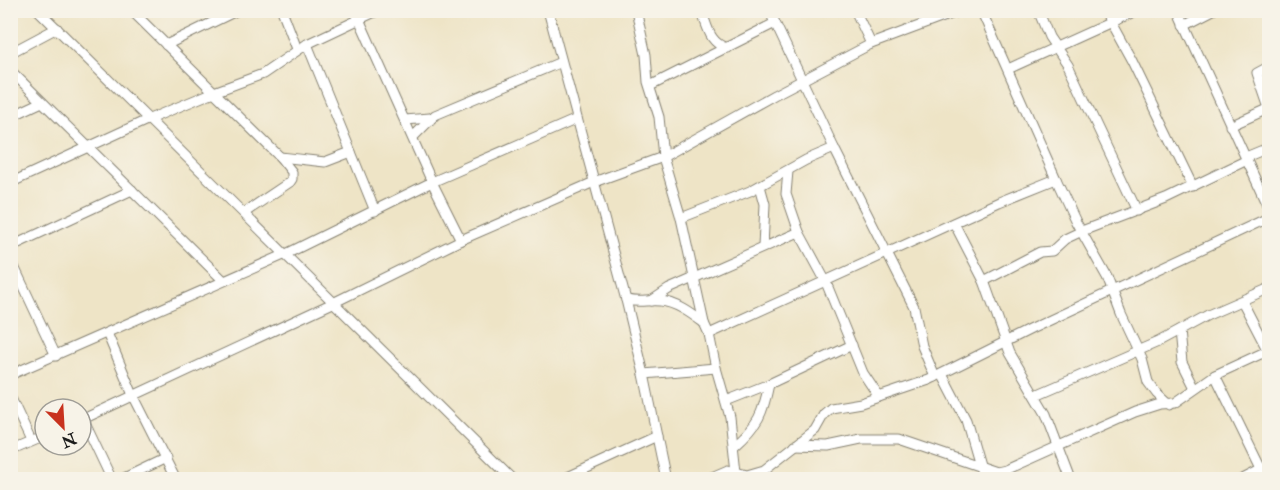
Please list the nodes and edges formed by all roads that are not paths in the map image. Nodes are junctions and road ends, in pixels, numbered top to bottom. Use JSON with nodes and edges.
{"nodes":[{"id":1,"x":38,"y":10,"type":"edge"},
{"id":2,"x":131,"y":10,"type":"edge"},
{"id":3,"x":238,"y":10,"type":"edge"},
{"id":4,"x":282,"y":10,"type":"edge"},
{"id":5,"x":379,"y":10,"type":"edge"},
{"id":6,"x":548,"y":10,"type":"edge"},
{"id":7,"x":636,"y":10,"type":"edge"},
{"id":8,"x":701,"y":10,"type":"edge"},
{"id":9,"x":769,"y":10,"type":"edge"},
{"id":10,"x":855,"y":10,"type":"edge"},
{"id":11,"x":962,"y":10,"type":"edge"},
{"id":12,"x":981,"y":10,"type":"edge"},
{"id":13,"x":1038,"y":10,"type":"edge"},
{"id":14,"x":1104,"y":10,"type":"edge"},
{"id":15,"x":1138,"y":10,"type":"edge"},
{"id":16,"x":1178,"y":10,"type":"edge"},
{"id":17,"x":1213,"y":10,"type":"edge"},
{"id":18,"x":357,"y":15,"type":"edge"},
{"id":19,"x":775,"y":23,"type":"junction"},
{"id":20,"x":1110,"y":24,"type":"junction"},
{"id":21,"x":1184,"y":25,"type":"junction"},
{"id":22,"x":57,"y":28,"type":"junction"},
{"id":23,"x":307,"y":44,"type":"junction"},
{"id":24,"x":871,"y":44,"type":"junction"},
{"id":25,"x":166,"y":45,"type":"junction"},
{"id":26,"x":1056,"y":46,"type":"junction"},
{"id":27,"x":728,"y":48,"type":"junction"},
{"id":28,"x":297,"y":49,"type":"junction"},
{"id":29,"x":10,"y":53,"type":"edge"},
{"id":30,"x":561,"y":62,"type":"junction"},
{"id":31,"x":1269,"y":66,"type":"edge"},
{"id":32,"x":1008,"y":69,"type":"junction"},
{"id":33,"x":10,"y":70,"type":"edge"},
{"id":34,"x":802,"y":80,"type":"junction"},
{"id":35,"x":650,"y":86,"type":"junction"},
{"id":36,"x":214,"y":92,"type":"junction"},
{"id":37,"x":42,"y":102,"type":"junction"},
{"id":38,"x":1269,"y":108,"type":"edge"},
{"id":39,"x":10,"y":117,"type":"edge"},
{"id":40,"x":430,"y":118,"type":"junction"},
{"id":41,"x":577,"y":118,"type":"junction"},
{"id":42,"x":147,"y":120,"type":"junction"},
{"id":43,"x":405,"y":120,"type":"junction"},
{"id":44,"x":1230,"y":126,"type":"junction"},
{"id":45,"x":413,"y":137,"type":"junction"},
{"id":46,"x":89,"y":147,"type":"junction"},
{"id":47,"x":1269,"y":147,"type":"edge"},
{"id":48,"x":834,"y":148,"type":"junction"},
{"id":49,"x":351,"y":152,"type":"junction"},
{"id":50,"x":280,"y":157,"type":"junction"},
{"id":51,"x":663,"y":157,"type":"junction"},
{"id":52,"x":1247,"y":159,"type":"junction"},
{"id":53,"x":788,"y":171,"type":"junction"},
{"id":54,"x":1056,"y":179,"type":"junction"},
{"id":55,"x":432,"y":182,"type":"junction"},
{"id":56,"x":594,"y":182,"type":"junction"},
{"id":57,"x":10,"y":183,"type":"edge"},
{"id":58,"x":760,"y":186,"type":"junction"},
{"id":59,"x":1193,"y":187,"type":"junction"},
{"id":60,"x":132,"y":190,"type":"junction"},
{"id":61,"x":375,"y":211,"type":"junction"},
{"id":62,"x":1137,"y":211,"type":"junction"},
{"id":63,"x":1269,"y":211,"type":"edge"},
{"id":64,"x":244,"y":213,"type":"junction"},
{"id":65,"x":1269,"y":217,"type":"edge"},
{"id":66,"x":681,"y":218,"type":"junction"},
{"id":67,"x":954,"y":223,"type":"junction"},
{"id":68,"x":1082,"y":231,"type":"junction"},
{"id":69,"x":799,"y":232,"type":"junction"},
{"id":70,"x":461,"y":240,"type":"junction"},
{"id":71,"x":10,"y":247,"type":"edge"},
{"id":72,"x":763,"y":247,"type":"junction"},
{"id":73,"x":887,"y":253,"type":"junction"},
{"id":74,"x":286,"y":254,"type":"junction"},
{"id":75,"x":10,"y":258,"type":"edge"},
{"id":76,"x":695,"y":279,"type":"junction"},
{"id":77,"x":224,"y":280,"type":"junction"},
{"id":78,"x":825,"y":280,"type":"junction"},
{"id":79,"x":984,"y":281,"type":"junction"},
{"id":80,"x":1269,"y":288,"type":"edge"},
{"id":81,"x":1112,"y":291,"type":"junction"},
{"id":82,"x":626,"y":300,"type":"junction"},
{"id":83,"x":651,"y":301,"type":"junction"},
{"id":84,"x":1242,"y":301,"type":"junction"},
{"id":85,"x":335,"y":302,"type":"junction"},
{"id":86,"x":704,"y":323,"type":"junction"},
{"id":87,"x":1179,"y":331,"type":"junction"},
{"id":88,"x":107,"y":333,"type":"junction"},
{"id":89,"x":709,"y":334,"type":"junction"},
{"id":90,"x":1005,"y":342,"type":"junction"},
{"id":91,"x":852,"y":345,"type":"junction"},
{"id":92,"x":1138,"y":350,"type":"junction"},
{"id":93,"x":1268,"y":353,"type":"edge"},
{"id":94,"x":56,"y":356,"type":"junction"},
{"id":95,"x":716,"y":369,"type":"junction"},
{"id":96,"x":644,"y":374,"type":"junction"},
{"id":97,"x":10,"y":375,"type":"edge"},
{"id":98,"x":1215,"y":375,"type":"junction"},
{"id":99,"x":938,"y":376,"type":"junction"},
{"id":100,"x":769,"y":384,"type":"junction"},
{"id":101,"x":1195,"y":388,"type":"junction"},
{"id":102,"x":133,"y":395,"type":"junction"},
{"id":103,"x":1036,"y":395,"type":"junction"},
{"id":104,"x":10,"y":396,"type":"edge"},
{"id":105,"x":879,"y":397,"type":"junction"},
{"id":106,"x":726,"y":400,"type":"junction"},
{"id":107,"x":1169,"y":405,"type":"junction"},
{"id":108,"x":93,"y":415,"type":"edge"},
{"id":109,"x":657,"y":436,"type":"junction"},
{"id":110,"x":31,"y":441,"type":"joint"},
{"id":111,"x":93,"y":442,"type":"edge"},
{"id":112,"x":735,"y":445,"type":"junction"},
{"id":113,"x":795,"y":445,"type":"junction"},
{"id":114,"x":1058,"y":448,"type":"junction"},
{"id":115,"x":10,"y":451,"type":"edge"},
{"id":116,"x":166,"y":458,"type":"junction"},
{"id":117,"x":979,"y":465,"type":"junction"},
{"id":118,"x":1265,"y":467,"type":"edge"},
{"id":119,"x":736,"y":472,"type":"junction"},
{"id":120,"x":112,"y":480,"type":"edge"},
{"id":121,"x":120,"y":480,"type":"edge"},
{"id":122,"x":176,"y":480,"type":"edge"},
{"id":123,"x":513,"y":480,"type":"edge"},
{"id":124,"x":561,"y":480,"type":"edge"},
{"id":125,"x":666,"y":480,"type":"edge"},
{"id":126,"x":705,"y":480,"type":"edge"},
{"id":127,"x":986,"y":480,"type":"edge"},
{"id":128,"x":1071,"y":480,"type":"edge"},
{"id":129,"x":1241,"y":480,"type":"edge"}],
"edges":[{"from":1,"to":22,"type":"street"},
{"from":2,"to":25,"type":"street"},
{"from":3,"to":25,"type":"street"},
{"from":4,"to":28,"type":"street"},
{"from":5,"to":18,"type":"street"},
{"from":6,"to":30,"type":"street"},
{"from":7,"to":35,"type":"street"},
{"from":8,"to":27,"type":"street"},
{"from":9,"to":19,"type":"street"},
{"from":10,"to":24,"type":"street"},
{"from":11,"to":24,"type":"street"},
{"from":12,"to":32,"type":"street"},
{"from":13,"to":26,"type":"street"},
{"from":14,"to":20,"type":"street"},
{"from":15,"to":20,"type":"street"},
{"from":16,"to":21,"type":"street"},
{"from":17,"to":21,"type":"street"},
{"from":18,"to":23,"type":"street"},
{"from":18,"to":43,"type":"street"},
{"from":19,"to":27,"type":"street"},
{"from":19,"to":34,"type":"street"},
{"from":20,"to":26,"type":"street"},
{"from":20,"to":59,"type":"street"},
{"from":21,"to":44,"type":"street"},
{"from":22,"to":29,"type":"street"},
{"from":22,"to":42,"type":"street"},
{"from":23,"to":28,"type":"street"},
{"from":23,"to":49,"type":"street"},
{"from":24,"to":34,"type":"street"},
{"from":25,"to":36,"type":"street"},
{"from":26,"to":32,"type":"street"},
{"from":26,"to":62,"type":"street"},
{"from":27,"to":35,"type":"street"},
{"from":28,"to":36,"type":"street"},
{"from":30,"to":40,"type":"street"},
{"from":30,"to":41,"type":"street"},
{"from":31,"to":38,"type":"street"},
{"from":32,"to":54,"type":"street"},
{"from":33,"to":37,"type":"street"},
{"from":34,"to":48,"type":"street"},
{"from":34,"to":51,"type":"street"},
{"from":35,"to":51,"type":"street"},
{"from":36,"to":42,"type":"street"},
{"from":36,"to":50,"type":"street"},
{"from":37,"to":39,"type":"street"},
{"from":37,"to":46,"type":"street"},
{"from":38,"to":44,"type":"street"},
{"from":40,"to":43,"type":"street"},
{"from":40,"to":45,"type":"street"},
{"from":41,"to":55,"type":"street"},
{"from":41,"to":56,"type":"street"},
{"from":42,"to":46,"type":"street"},
{"from":42,"to":64,"type":"street"},
{"from":43,"to":45,"type":"street"},
{"from":44,"to":52,"type":"street"},
{"from":45,"to":55,"type":"street"},
{"from":46,"to":57,"type":"street"},
{"from":46,"to":60,"type":"street"},
{"from":47,"to":52,"type":"street"},
{"from":48,"to":53,"type":"street"},
{"from":48,"to":73,"type":"street"},
{"from":49,"to":50,"type":"street"},
{"from":49,"to":61,"type":"street"},
{"from":50,"to":64,"type":"street"},
{"from":51,"to":56,"type":"street"},
{"from":51,"to":66,"type":"street"},
{"from":52,"to":59,"type":"street"},
{"from":52,"to":63,"type":"street"},
{"from":53,"to":58,"type":"street"},
{"from":53,"to":69,"type":"street"},
{"from":54,"to":67,"type":"street"},
{"from":54,"to":68,"type":"street"},
{"from":55,"to":61,"type":"street"},
{"from":55,"to":70,"type":"street"},
{"from":56,"to":70,"type":"street"},
{"from":56,"to":82,"type":"street"},
{"from":58,"to":66,"type":"street"},
{"from":58,"to":72,"type":"street"},
{"from":59,"to":62,"type":"street"},
{"from":60,"to":71,"type":"street"},
{"from":60,"to":77,"type":"street"},
{"from":61,"to":74,"type":"street"},
{"from":62,"to":68,"type":"street"},
{"from":64,"to":74,"type":"street"},
{"from":65,"to":81,"type":"street"},
{"from":66,"to":76,"type":"street"},
{"from":67,"to":73,"type":"street"},
{"from":67,"to":79,"type":"street"},
{"from":68,"to":79,"type":"street"},
{"from":68,"to":81,"type":"street"},
{"from":69,"to":72,"type":"street"},
{"from":69,"to":78,"type":"street"},
{"from":70,"to":85,"type":"street"},
{"from":72,"to":76,"type":"street"},
{"from":73,"to":78,"type":"street"},
{"from":73,"to":99,"type":"street"},
{"from":74,"to":77,"type":"street"},
{"from":74,"to":85,"type":"street"},
{"from":75,"to":94,"type":"street"},
{"from":76,"to":83,"type":"street"},
{"from":76,"to":86,"type":"street"},
{"from":77,"to":88,"type":"street"},
{"from":78,"to":89,"type":"street"},
{"from":78,"to":91,"type":"street"},
{"from":79,"to":90,"type":"street"},
{"from":80,"to":84,"type":"street"},
{"from":81,"to":90,"type":"street"},
{"from":81,"to":92,"type":"street"},
{"from":82,"to":83,"type":"street"},
{"from":82,"to":96,"type":"street"},
{"from":83,"to":86,"type":"street"},
{"from":84,"to":87,"type":"street"},
{"from":84,"to":93,"type":"street"},
{"from":85,"to":102,"type":"street"},
{"from":85,"to":123,"type":"street"},
{"from":86,"to":89,"type":"street"},
{"from":87,"to":92,"type":"street"},
{"from":87,"to":101,"type":"street"},
{"from":88,"to":94,"type":"street"},
{"from":88,"to":102,"type":"street"},
{"from":89,"to":95,"type":"street"},
{"from":90,"to":99,"type":"street"},
{"from":90,"to":103,"type":"street"},
{"from":91,"to":100,"type":"street"},
{"from":91,"to":105,"type":"street"},
{"from":92,"to":103,"type":"street"},
{"from":92,"to":107,"type":"street"},
{"from":93,"to":98,"type":"street"},
{"from":94,"to":97,"type":"street"},
{"from":95,"to":96,"type":"street"},
{"from":95,"to":106,"type":"street"},
{"from":96,"to":109,"type":"street"},
{"from":98,"to":101,"type":"street"},
{"from":98,"to":118,"type":"street"},
{"from":99,"to":105,"type":"street"},
{"from":99,"to":117,"type":"street"},
{"from":100,"to":106,"type":"street"},
{"from":100,"to":112,"type":"street"},
{"from":101,"to":107,"type":"street"},
{"from":102,"to":108,"type":"street"},
{"from":102,"to":116,"type":"street"},
{"from":103,"to":114,"type":"street"},
{"from":104,"to":110,"type":"street"},
{"from":105,"to":113,"type":"street"},
{"from":106,"to":112,"type":"street"},
{"from":107,"to":114,"type":"street"},
{"from":109,"to":124,"type":"street"},
{"from":109,"to":125,"type":"street"},
{"from":110,"to":115,"type":"street"},
{"from":111,"to":120,"type":"street"},
{"from":112,"to":119,"type":"street"},
{"from":113,"to":117,"type":"street"},
{"from":113,"to":119,"type":"street"},
{"from":114,"to":117,"type":"street"},
{"from":114,"to":128,"type":"street"},
{"from":116,"to":121,"type":"street"},
{"from":116,"to":122,"type":"street"},
{"from":117,"to":127,"type":"street"},
{"from":118,"to":129,"type":"street"},
{"from":119,"to":126,"type":"street"}]}
